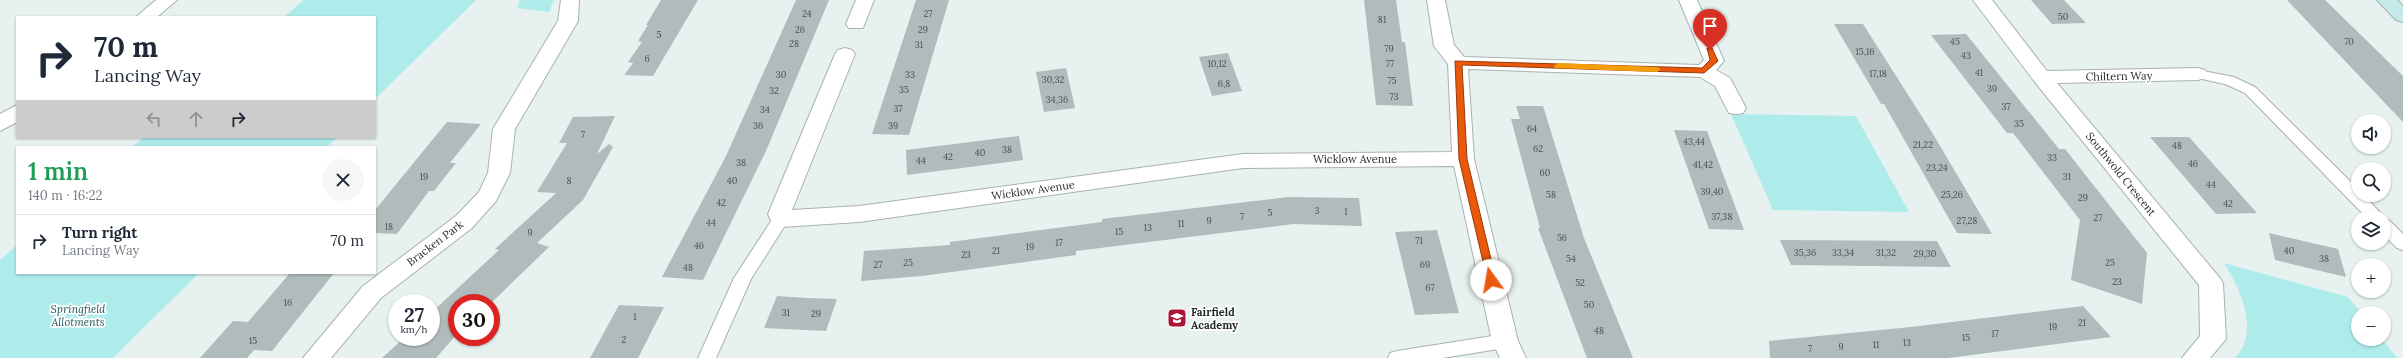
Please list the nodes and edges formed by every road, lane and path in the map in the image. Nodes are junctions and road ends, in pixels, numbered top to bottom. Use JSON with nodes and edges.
{"nodes":[{"id":1,"x":168,"y":0,"type":"edge"},
{"id":2,"x":570,"y":0,"type":"edge"},
{"id":3,"x":865,"y":0,"type":"edge"},
{"id":4,"x":1436,"y":0,"type":"edge"},
{"id":5,"x":1688,"y":0,"type":"edge"},
{"id":6,"x":1982,"y":0,"type":"edge"},
{"id":7,"x":2386,"y":0,"type":"edge"},
{"id":8,"x":146,"y":16,"type":"edge"},
{"id":9,"x":2403,"y":16,"type":"edge"},
{"id":10,"x":856,"y":24,"type":"dead end"},
{"id":11,"x":845,"y":54,"type":"dead end"},
{"id":12,"x":1458,"y":63,"type":"junction"},
{"id":13,"x":1704,"y":71,"type":"junction"},
{"id":14,"x":2198,"y":74,"type":"joint"},
{"id":15,"x":2041,"y":77,"type":"junction"},
{"id":16,"x":1736,"y":108,"type":"dead end"},
{"id":17,"x":1463,"y":159,"type":"junction"},
{"id":18,"x":2369,"y":210,"type":"edge"},
{"id":19,"x":781,"y":219,"type":"junction"},
{"id":20,"x":2391,"y":232,"type":"edge"},
{"id":21,"x":2403,"y":244,"type":"edge"},
{"id":22,"x":1509,"y":349,"type":"edge"},
{"id":23,"x":316,"y":358,"type":"edge"},
{"id":24,"x":707,"y":358,"type":"edge"},
{"id":25,"x":1397,"y":358,"type":"edge"},
{"id":26,"x":2195,"y":358,"type":"edge"}],
"edges":[{"from":1,"to":8,"type":"street"},
{"from":2,"to":23,"type":"street","name":"Bracken Park"},
{"from":3,"to":10,"type":"street"},
{"from":4,"to":12,"type":"street"},
{"from":5,"to":13,"type":"street"},
{"from":6,"to":15,"type":"street","name":"Southwold Crescent"},
{"from":7,"to":9,"type":"main road"},
{"from":11,"to":19,"type":"street"},
{"from":12,"to":13,"type":"street"},
{"from":12,"to":17,"type":"street"},
{"from":13,"to":16,"type":"street"},
{"from":14,"to":15,"type":"street","name":"Chiltern Way"},
{"from":14,"to":18,"type":"lane"},
{"from":15,"to":26,"type":"street","name":"Southwold Crescent"},
{"from":17,"to":19,"type":"street","name":"Wicklow Avenue"},
{"from":17,"to":22,"type":"street"},
{"from":19,"to":24,"type":"lane"},
{"from":20,"to":21,"type":"lane"},
{"from":22,"to":25,"type":"lane"}]}
